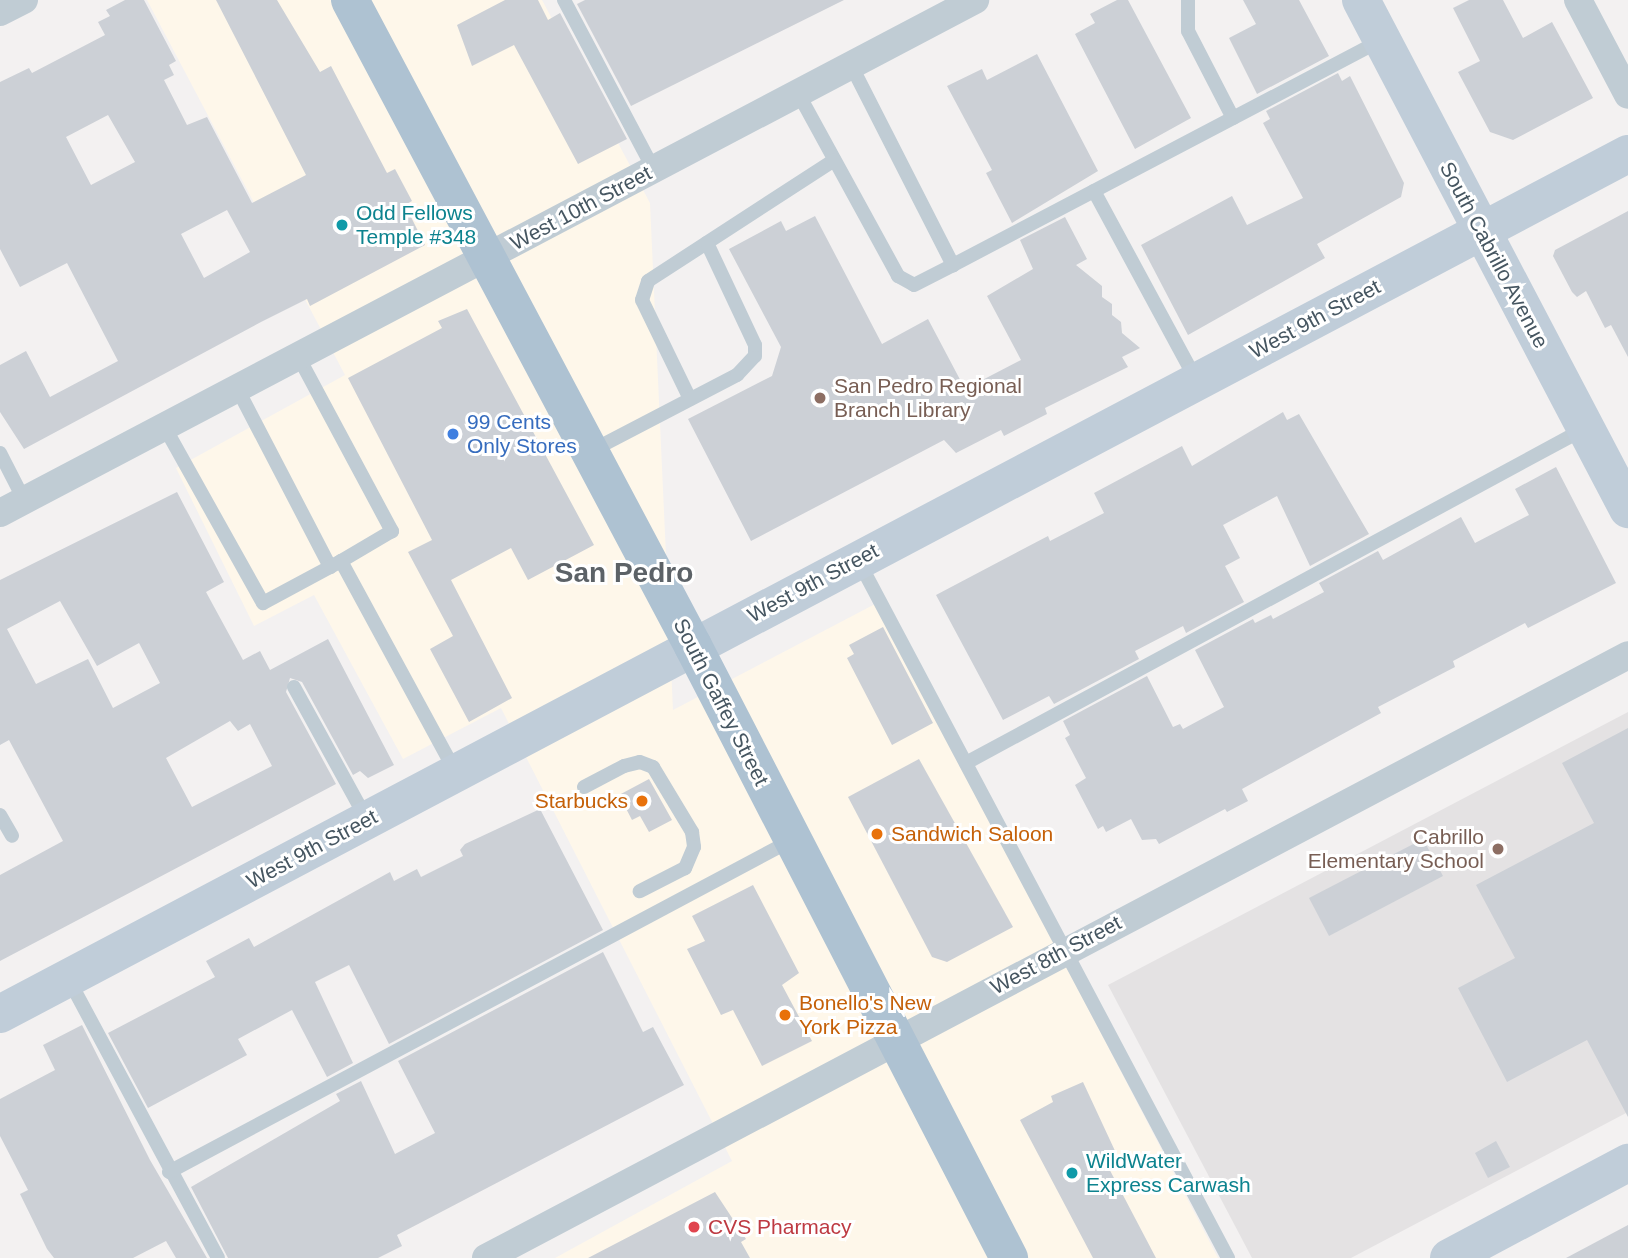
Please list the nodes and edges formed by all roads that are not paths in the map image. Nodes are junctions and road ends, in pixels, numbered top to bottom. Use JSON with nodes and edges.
{"nodes":[{"id":1,"x":24,"y":0,"type":"edge"},
{"id":2,"x":350,"y":0,"type":"edge"},
{"id":3,"x":564,"y":0,"type":"edge"},
{"id":4,"x":975,"y":0,"type":"edge"},
{"id":5,"x":1188,"y":0,"type":"edge"},
{"id":6,"x":1361,"y":0,"type":"edge"},
{"id":7,"x":1578,"y":0,"type":"edge"},
{"id":8,"x":0,"y":12,"type":"edge"},
{"id":9,"x":1382,"y":40,"type":"junction"},
{"id":10,"x":851,"y":65,"type":"junction"},
{"id":11,"x":798,"y":93,"type":"junction"},
{"id":12,"x":1628,"y":95,"type":"edge"},
{"id":13,"x":1233,"y":118,"type":"junction"},
{"id":14,"x":1628,"y":154,"type":"edge"},
{"id":15,"x":834,"y":160,"type":"junction"},
{"id":16,"x":654,"y":170,"type":"junction"},
{"id":17,"x":1094,"y":191,"type":"junction"},
{"id":18,"x":1481,"y":231,"type":"junction"},
{"id":19,"x":707,"y":243,"type":"junction"},
{"id":20,"x":488,"y":257,"type":"junction"},
{"id":21,"x":953,"y":265,"type":"junction"},
{"id":22,"x":298,"y":356,"type":"junction"},
{"id":23,"x":1197,"y":381,"type":"junction"},
{"id":24,"x":237,"y":388,"type":"junction"},
{"id":25,"x":690,"y":399,"type":"junction"},
{"id":26,"x":164,"y":426,"type":"junction"},
{"id":27,"x":1586,"y":428,"type":"junction"},
{"id":28,"x":590,"y":451,"type":"junction"},
{"id":29,"x":0,"y":453,"type":"edge"},
{"id":30,"x":12,"y":506,"type":"edge"},
{"id":31,"x":1628,"y":509,"type":"edge"},
{"id":32,"x":858,"y":559,"type":"junction"},
{"id":33,"x":336,"y":564,"type":"junction"},
{"id":34,"x":693,"y":646,"type":"junction"},
{"id":35,"x":1628,"y":655,"type":"edge"},
{"id":36,"x":294,"y":687,"type":"dead end"},
{"id":37,"x":966,"y":763,"type":"junction"},
{"id":38,"x":456,"y":772,"type":"junction"},
{"id":39,"x":584,"y":787,"type":"dead end"},
{"id":40,"x":0,"y":815,"type":"edge"},
{"id":41,"x":366,"y":820,"type":"junction"},
{"id":42,"x":12,"y":836,"type":"dead end"},
{"id":43,"x":792,"y":840,"type":"junction"},
{"id":44,"x":640,"y":891,"type":"dead end"},
{"id":45,"x":1065,"y":950,"type":"junction"},
{"id":46,"x":68,"y":978,"type":"junction"},
{"id":47,"x":0,"y":1014,"type":"edge"},
{"id":48,"x":893,"y":1040,"type":"junction"},
{"id":49,"x":1628,"y":1163,"type":"edge"},
{"id":50,"x":169,"y":1172,"type":"junction"},
{"id":51,"x":1000,"y":1255,"type":"edge"},
{"id":52,"x":218,"y":1258,"type":"edge"},
{"id":53,"x":486,"y":1258,"type":"edge"},
{"id":54,"x":1228,"y":1258,"type":"edge"},
{"id":55,"x":1449,"y":1258,"type":"edge"}],
"edges":[{"from":1,"to":8,"type":"street"},
{"from":2,"to":20,"type":"main road","name":"South Gaffey Street"},
{"from":3,"to":16,"type":"lane"},
{"from":4,"to":10,"type":"street","name":"West 10th Street"},
{"from":5,"to":13,"type":"lane"},
{"from":6,"to":9,"type":"main road","name":"South Cabrillo Avenue"},
{"from":7,"to":12,"type":"street"},
{"from":9,"to":13,"type":"lane"},
{"from":9,"to":18,"type":"main road","name":"South Cabrillo Avenue"},
{"from":10,"to":11,"type":"street","name":"West 10th Street"},
{"from":10,"to":21,"type":"lane"},
{"from":11,"to":15,"type":"lane"},
{"from":11,"to":16,"type":"street","name":"West 10th Street"},
{"from":13,"to":17,"type":"lane"},
{"from":14,"to":18,"type":"main road","name":"West 9th Street"},
{"from":15,"to":19,"type":"lane"},
{"from":15,"to":21,"type":"lane"},
{"from":16,"to":20,"type":"street","name":"West 10th Street"},
{"from":17,"to":21,"type":"lane"},
{"from":17,"to":23,"type":"lane"},
{"from":18,"to":23,"type":"main road","name":"West 9th Street"},
{"from":18,"to":27,"type":"main road","name":"South Cabrillo Avenue"},
{"from":19,"to":25,"type":"lane"},
{"from":19,"to":25,"type":"lane"},
{"from":20,"to":22,"type":"street","name":"West 10th Street"},
{"from":20,"to":28,"type":"main road","name":"South Gaffey Street"},
{"from":22,"to":24,"type":"street","name":"West 10th Street"},
{"from":22,"to":33,"type":"lane"},
{"from":23,"to":32,"type":"main road","name":"West 9th Street"},
{"from":24,"to":26,"type":"street","name":"West 10th Street"},
{"from":24,"to":33,"type":"lane"},
{"from":25,"to":28,"type":"lane"},
{"from":26,"to":30,"type":"street","name":"West 10th Street"},
{"from":26,"to":33,"type":"lane"},
{"from":27,"to":31,"type":"main road","name":"South Cabrillo Avenue"},
{"from":27,"to":37,"type":"lane"},
{"from":28,"to":34,"type":"main road","name":"South Gaffey Street"},
{"from":29,"to":30,"type":"lane"},
{"from":32,"to":34,"type":"main road","name":"West 9th Street"},
{"from":32,"to":37,"type":"lane"},
{"from":33,"to":38,"type":"lane"},
{"from":34,"to":38,"type":"main road","name":"West 9th Street"},
{"from":34,"to":43,"type":"main road","name":"South Gaffey Street"},
{"from":35,"to":45,"type":"street","name":"West 8th Street"},
{"from":36,"to":41,"type":"lane"},
{"from":37,"to":45,"type":"lane"},
{"from":38,"to":41,"type":"main road","name":"West 9th Street"},
{"from":39,"to":44,"type":"lane"},
{"from":40,"to":42,"type":"lane"},
{"from":41,"to":46,"type":"main road","name":"West 9th Street"},
{"from":43,"to":48,"type":"main road","name":"South Gaffey Street"},
{"from":43,"to":50,"type":"lane"},
{"from":45,"to":48,"type":"street","name":"West 8th Street"},
{"from":45,"to":54,"type":"lane"},
{"from":46,"to":47,"type":"main road","name":"West 9th Street"},
{"from":46,"to":50,"type":"lane"},
{"from":48,"to":51,"type":"main road","name":"South Gaffey Street"},
{"from":48,"to":53,"type":"street","name":"West 8th Street"},
{"from":49,"to":55,"type":"main road"},
{"from":50,"to":52,"type":"lane"}]}
